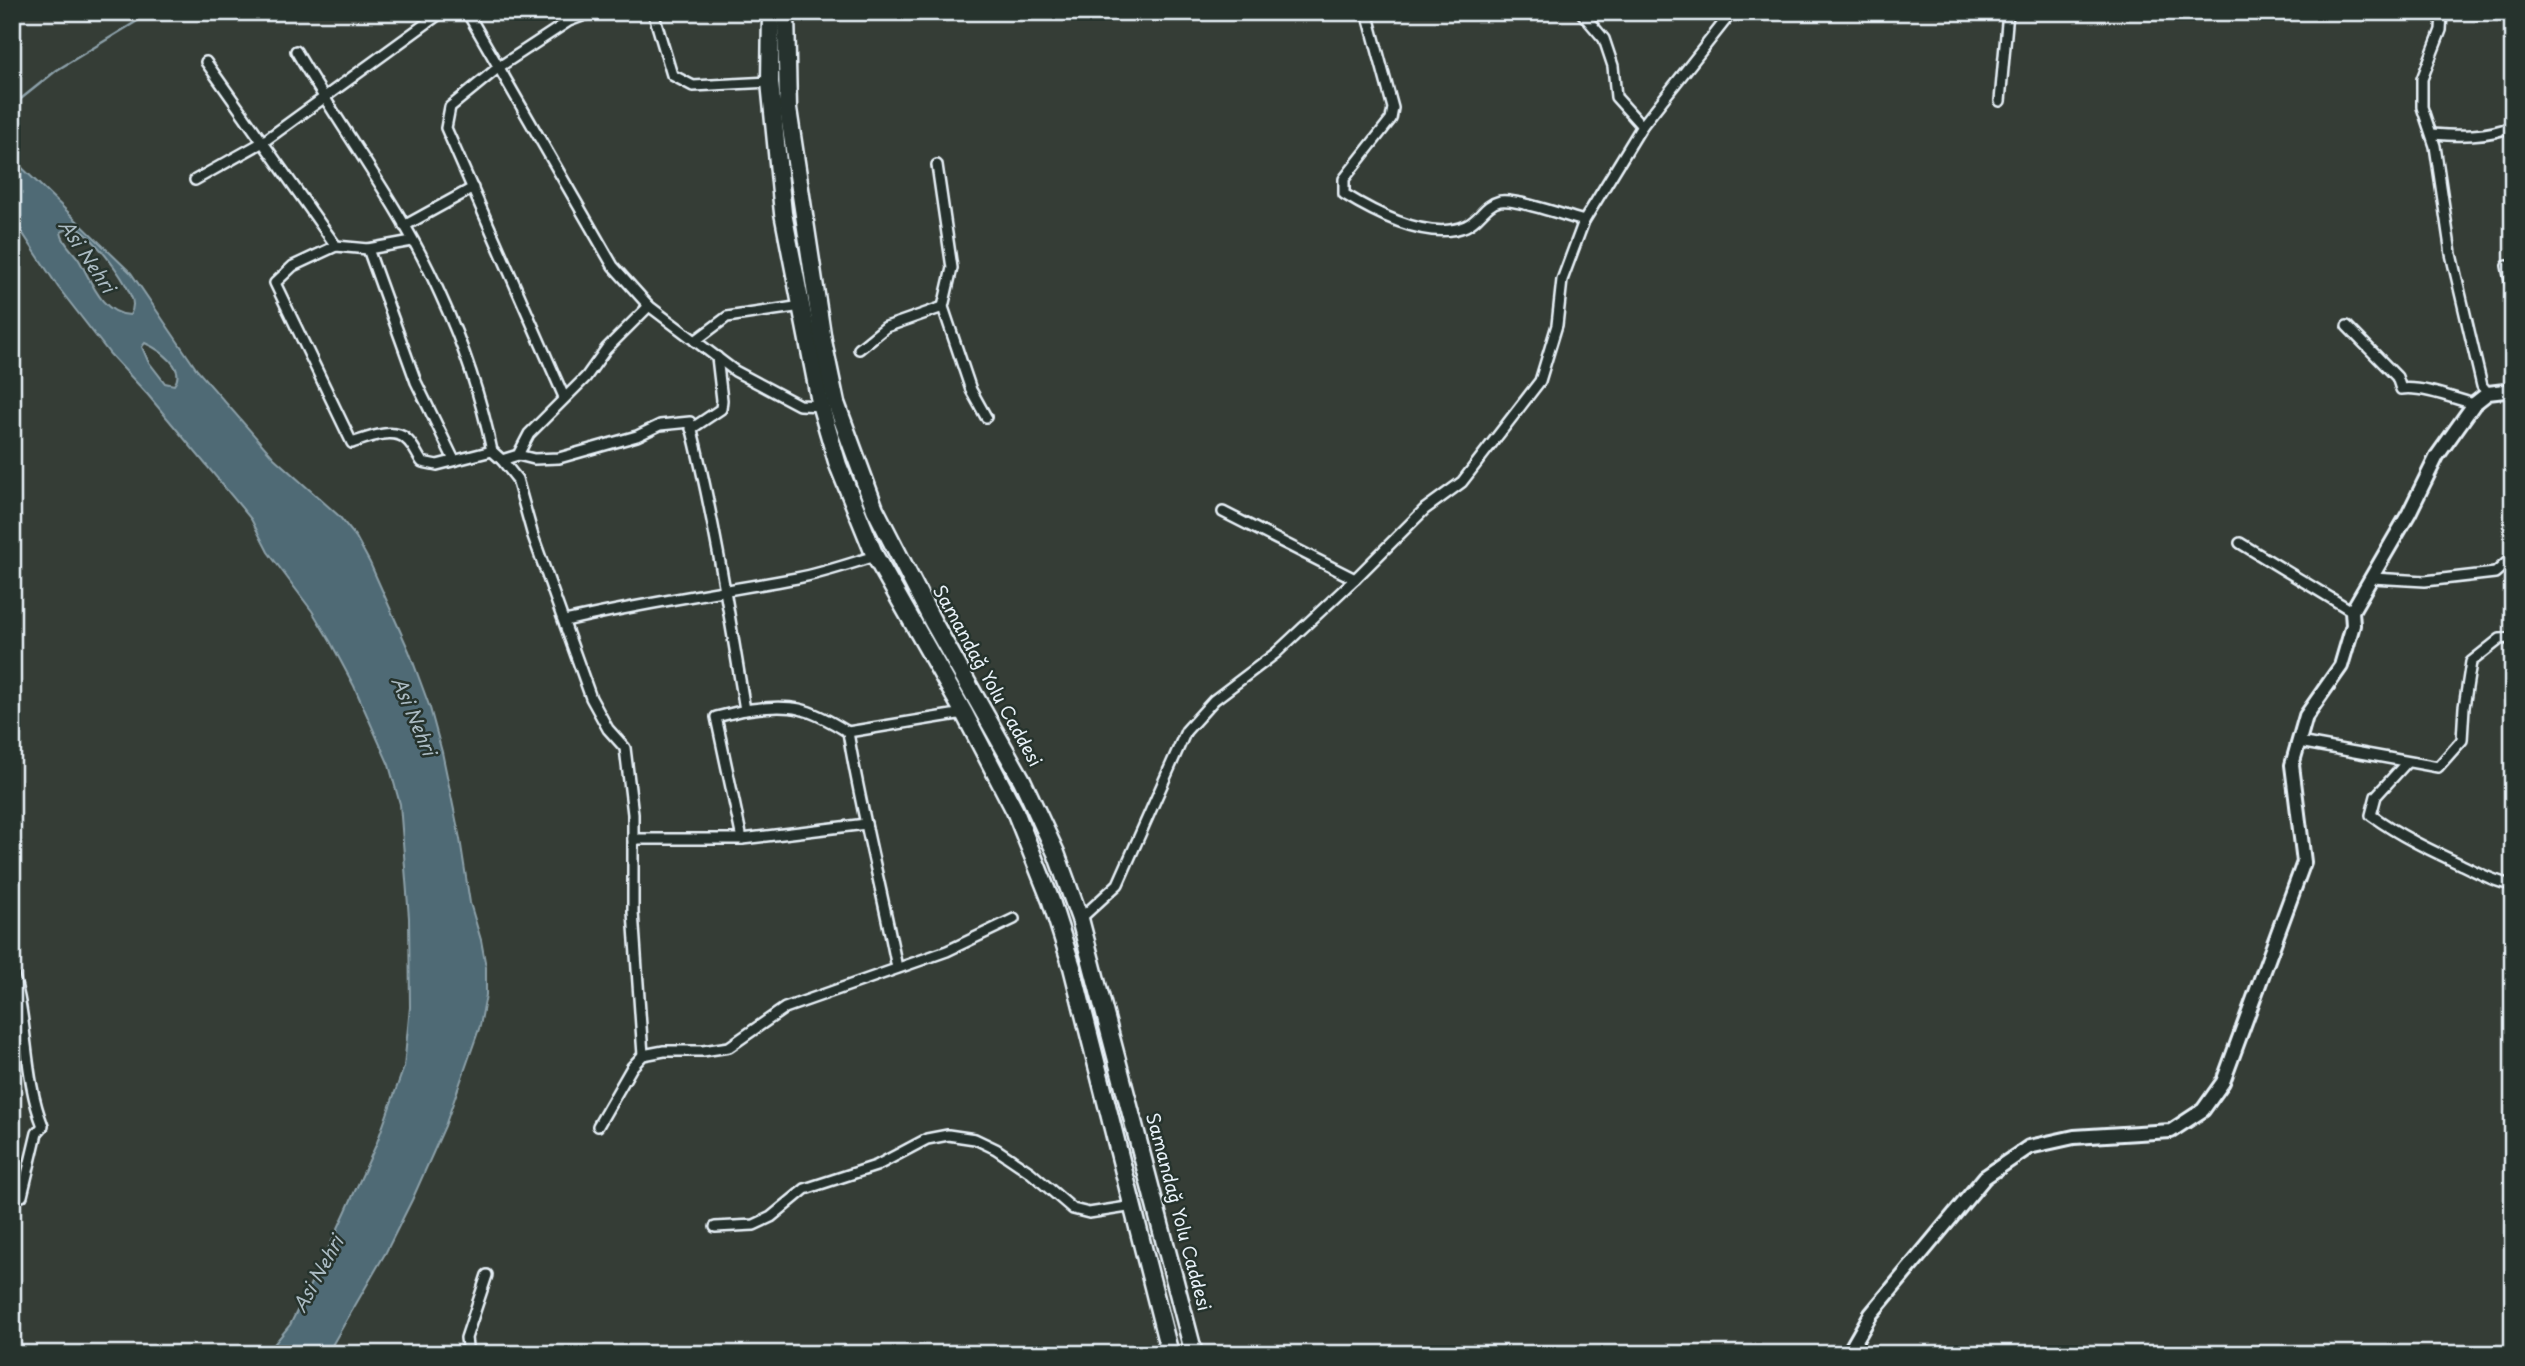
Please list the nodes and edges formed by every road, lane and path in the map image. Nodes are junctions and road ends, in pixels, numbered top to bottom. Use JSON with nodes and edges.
{"nodes":[{"id":1,"x":442,"y":12,"type":"edge"},
{"id":2,"x":467,"y":12,"type":"edge"},
{"id":3,"x":593,"y":12,"type":"edge"},
{"id":4,"x":653,"y":12,"type":"edge"},
{"id":5,"x":771,"y":12,"type":"edge"},
{"id":6,"x":786,"y":12,"type":"edge"},
{"id":7,"x":1367,"y":12,"type":"edge"},
{"id":8,"x":1581,"y":12,"type":"edge"},
{"id":9,"x":1732,"y":12,"type":"edge"},
{"id":10,"x":2008,"y":12,"type":"edge"},
{"id":11,"x":2444,"y":12,"type":"edge"},
{"id":12,"x":2513,"y":15,"type":"edge"},
{"id":13,"x":296,"y":51,"type":"dead end"},
{"id":14,"x":206,"y":62,"type":"dead end"},
{"id":15,"x":499,"y":67,"type":"junction"},
{"id":16,"x":770,"y":82,"type":"junction"},
{"id":17,"x":323,"y":97,"type":"junction"},
{"id":18,"x":2000,"y":101,"type":"dead end"},
{"id":19,"x":1642,"y":126,"type":"junction"},
{"id":20,"x":2513,"y":126,"type":"edge"},
{"id":21,"x":2432,"y":134,"type":"junction"},
{"id":22,"x":262,"y":142,"type":"junction"},
{"id":23,"x":937,"y":165,"type":"dead end"},
{"id":24,"x":195,"y":180,"type":"dead end"},
{"id":25,"x":473,"y":188,"type":"junction"},
{"id":26,"x":1584,"y":221,"type":"junction"},
{"id":27,"x":404,"y":226,"type":"junction"},
{"id":28,"x":412,"y":241,"type":"junction"},
{"id":29,"x":336,"y":246,"type":"junction"},
{"id":30,"x":368,"y":249,"type":"junction"},
{"id":31,"x":2507,"y":267,"type":"dead end"},
{"id":32,"x":2513,"y":296,"type":"edge"},
{"id":33,"x":649,"y":306,"type":"junction"},
{"id":34,"x":802,"y":306,"type":"junction"},
{"id":35,"x":943,"y":307,"type":"junction"},
{"id":36,"x":2347,"y":326,"type":"dead end"},
{"id":37,"x":695,"y":341,"type":"junction"},
{"id":38,"x":859,"y":349,"type":"dead end"},
{"id":39,"x":717,"y":357,"type":"junction"},
{"id":40,"x":2513,"y":390,"type":"edge"},
{"id":41,"x":2488,"y":393,"type":"junction"},
{"id":42,"x":564,"y":397,"type":"junction"},
{"id":43,"x":2474,"y":404,"type":"junction"},
{"id":44,"x":829,"y":405,"type":"junction"},
{"id":45,"x":986,"y":416,"type":"dead end"},
{"id":46,"x":691,"y":429,"type":"junction"},
{"id":47,"x":492,"y":451,"type":"junction"},
{"id":48,"x":517,"y":455,"type":"junction"},
{"id":49,"x":454,"y":460,"type":"junction"},
{"id":50,"x":502,"y":460,"type":"junction"},
{"id":51,"x":1223,"y":512,"type":"dead end"},
{"id":52,"x":2240,"y":543,"type":"dead end"},
{"id":53,"x":875,"y":556,"type":"junction"},
{"id":54,"x":2513,"y":557,"type":"edge"},
{"id":55,"x":2372,"y":578,"type":"junction"},
{"id":56,"x":1355,"y":579,"type":"junction"},
{"id":57,"x":726,"y":589,"type":"junction"},
{"id":58,"x":2352,"y":611,"type":"junction"},
{"id":59,"x":565,"y":621,"type":"junction"},
{"id":60,"x":2513,"y":638,"type":"edge"},
{"id":61,"x":745,"y":710,"type":"junction"},
{"id":62,"x":964,"y":713,"type":"junction"},
{"id":63,"x":848,"y":732,"type":"junction"},
{"id":64,"x":2299,"y":742,"type":"junction"},
{"id":65,"x":2407,"y":762,"type":"junction"},
{"id":66,"x":866,"y":824,"type":"junction"},
{"id":67,"x":633,"y":839,"type":"junction"},
{"id":68,"x":742,"y":839,"type":"junction"},
{"id":69,"x":2513,"y":885,"type":"edge"},
{"id":70,"x":1014,"y":919,"type":"dead end"},
{"id":71,"x":1080,"y":919,"type":"junction"},
{"id":72,"x":897,"y":968,"type":"junction"},
{"id":73,"x":12,"y":971,"type":"edge"},
{"id":74,"x":643,"y":1055,"type":"junction"},
{"id":75,"x":598,"y":1126,"type":"dead end"},
{"id":76,"x":22,"y":1196,"type":"dead end"},
{"id":77,"x":1133,"y":1206,"type":"junction"},
{"id":78,"x":715,"y":1227,"type":"dead end"},
{"id":79,"x":486,"y":1275,"type":"dead end"},
{"id":80,"x":468,"y":1354,"type":"edge"},
{"id":81,"x":1170,"y":1354,"type":"edge"},
{"id":82,"x":1195,"y":1354,"type":"edge"},
{"id":83,"x":1848,"y":1354,"type":"edge"}],
"edges":[{"from":1,"to":17,"type":"street"},
{"from":2,"to":15,"type":"street"},
{"from":3,"to":15,"type":"street"},
{"from":4,"to":16,"type":"street"},
{"from":5,"to":16,"type":"highway","name":"Samandağ Yolu Caddesi"},
{"from":6,"to":44,"type":"highway","name":"Samandağ Yolu Caddesi"},
{"from":7,"to":26,"type":"street"},
{"from":8,"to":19,"type":"street"},
{"from":9,"to":19,"type":"street"},
{"from":10,"to":18,"type":"street"},
{"from":11,"to":12,"type":"street"},
{"from":11,"to":21,"type":"street"},
{"from":13,"to":17,"type":"street"},
{"from":14,"to":22,"type":"street"},
{"from":15,"to":25,"type":"street"},
{"from":15,"to":33,"type":"street"},
{"from":16,"to":34,"type":"highway","name":"Samandağ Yolu Caddesi"},
{"from":17,"to":22,"type":"street"},
{"from":17,"to":27,"type":"street"},
{"from":19,"to":26,"type":"street"},
{"from":20,"to":21,"type":"street"},
{"from":21,"to":41,"type":"street"},
{"from":22,"to":24,"type":"street"},
{"from":22,"to":29,"type":"street"},
{"from":23,"to":35,"type":"street"},
{"from":25,"to":27,"type":"street"},
{"from":25,"to":42,"type":"street"},
{"from":26,"to":56,"type":"street"},
{"from":27,"to":28,"type":"street"},
{"from":28,"to":30,"type":"street"},
{"from":28,"to":47,"type":"street"},
{"from":29,"to":30,"type":"street"},
{"from":29,"to":49,"type":"street"},
{"from":30,"to":49,"type":"street"},
{"from":31,"to":32,"type":"street"},
{"from":33,"to":37,"type":"street"},
{"from":33,"to":42,"type":"street"},
{"from":34,"to":37,"type":"street"},
{"from":34,"to":44,"type":"highway","name":"Samandağ Yolu Caddesi"},
{"from":35,"to":38,"type":"street"},
{"from":35,"to":45,"type":"street"},
{"from":36,"to":43,"type":"street"},
{"from":37,"to":39,"type":"street"},
{"from":39,"to":44,"type":"street"},
{"from":39,"to":46,"type":"street"},
{"from":40,"to":41,"type":"street"},
{"from":41,"to":43,"type":"street"},
{"from":42,"to":48,"type":"street"},
{"from":43,"to":55,"type":"street"},
{"from":44,"to":53,"type":"highway","name":"Samandağ Yolu Caddesi"},
{"from":44,"to":71,"type":"highway","name":"Samandağ Yolu Caddesi"},
{"from":46,"to":48,"type":"street"},
{"from":46,"to":57,"type":"street"},
{"from":47,"to":49,"type":"street"},
{"from":47,"to":50,"type":"street"},
{"from":48,"to":50,"type":"street"},
{"from":50,"to":59,"type":"street"},
{"from":51,"to":56,"type":"street"},
{"from":52,"to":58,"type":"street"},
{"from":53,"to":57,"type":"street"},
{"from":53,"to":62,"type":"highway","name":"Samandağ Yolu Caddesi"},
{"from":54,"to":55,"type":"street"},
{"from":55,"to":58,"type":"street"},
{"from":56,"to":71,"type":"street"},
{"from":57,"to":59,"type":"street"},
{"from":57,"to":61,"type":"street"},
{"from":58,"to":64,"type":"street"},
{"from":59,"to":67,"type":"street"},
{"from":60,"to":65,"type":"street"},
{"from":61,"to":63,"type":"street"},
{"from":61,"to":68,"type":"street"},
{"from":62,"to":63,"type":"street"},
{"from":62,"to":77,"type":"highway","name":"Samandağ Yolu Caddesi"},
{"from":63,"to":66,"type":"street"},
{"from":64,"to":65,"type":"street"},
{"from":64,"to":83,"type":"street"},
{"from":65,"to":69,"type":"street"},
{"from":66,"to":68,"type":"street"},
{"from":66,"to":72,"type":"street"},
{"from":67,"to":68,"type":"street"},
{"from":67,"to":74,"type":"street"},
{"from":70,"to":72,"type":"street"},
{"from":71,"to":82,"type":"highway","name":"Samandağ Yolu Caddesi"},
{"from":72,"to":74,"type":"street"},
{"from":73,"to":76,"type":"street"},
{"from":74,"to":75,"type":"street"},
{"from":77,"to":78,"type":"street"},
{"from":77,"to":81,"type":"highway","name":"Samandağ Yolu Caddesi"},
{"from":79,"to":80,"type":"street"}]}
